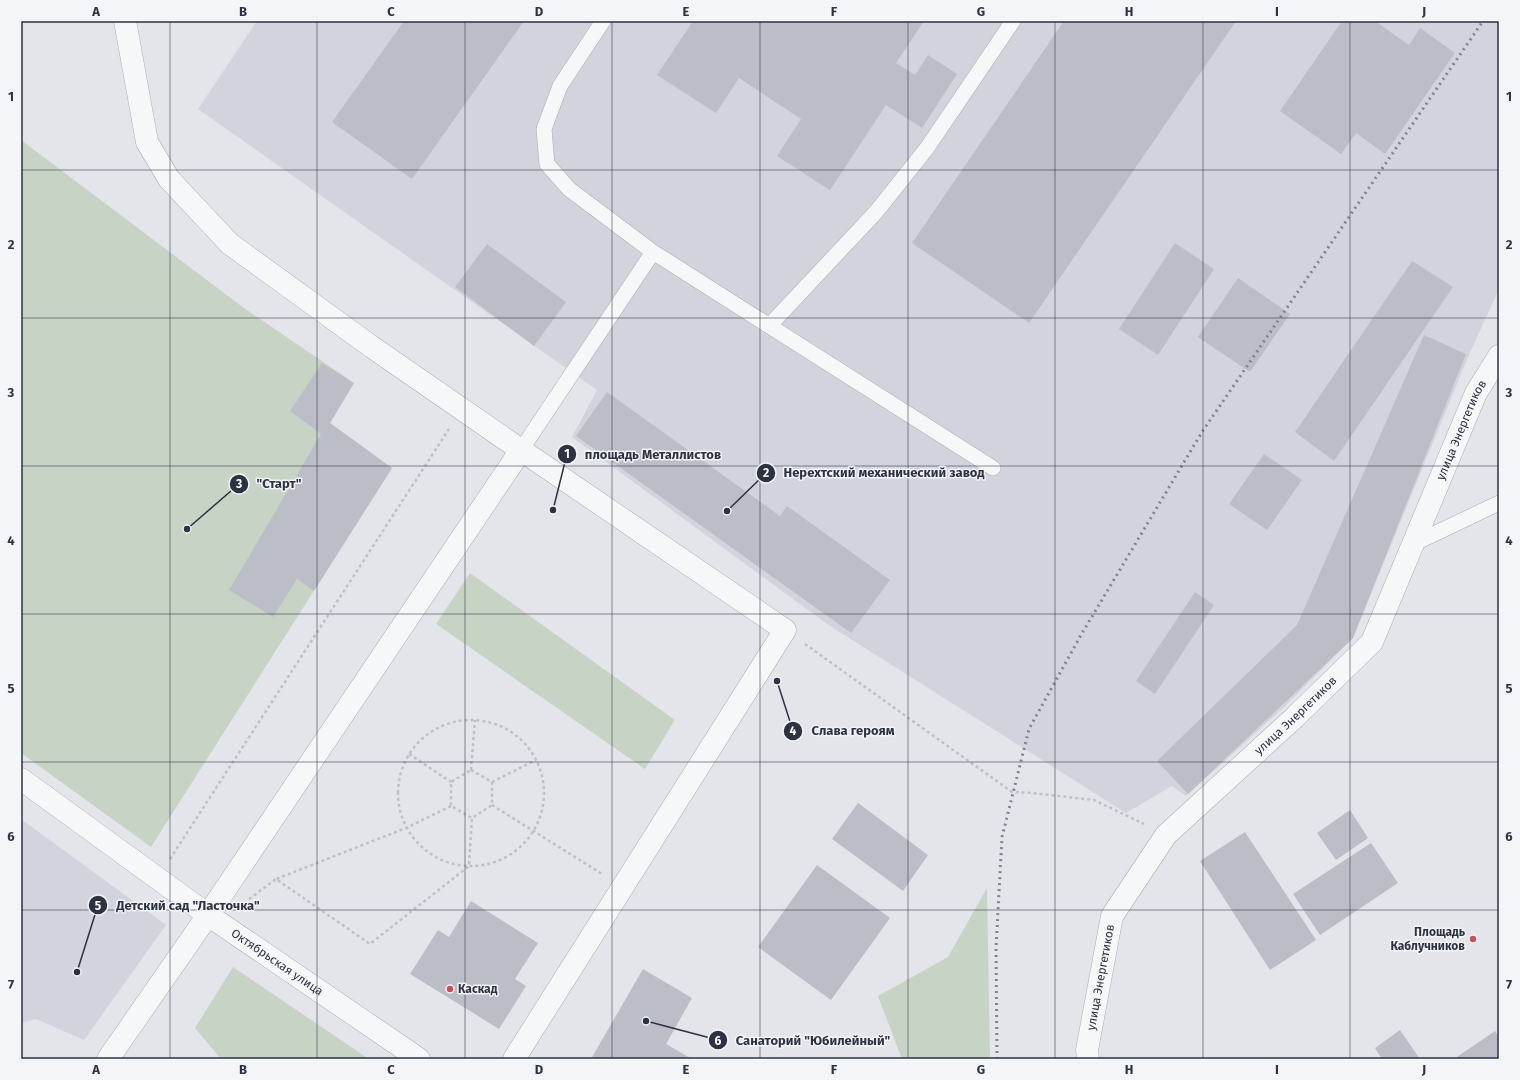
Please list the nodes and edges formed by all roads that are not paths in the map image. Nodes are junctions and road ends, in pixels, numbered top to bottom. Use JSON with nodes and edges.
{"nodes":[{"id":1,"x":125,"y":21,"type":"edge"},
{"id":2,"x":603,"y":21,"type":"edge"},
{"id":3,"x":1013,"y":21,"type":"edge"},
{"id":4,"x":653,"y":252,"type":"junction"},
{"id":5,"x":769,"y":326,"type":"junction"},
{"id":6,"x":1499,"y":356,"type":"edge"},
{"id":7,"x":521,"y":450,"type":"junction"},
{"id":8,"x":993,"y":468,"type":"dead end"},
{"id":9,"x":1499,"y":503,"type":"edge"},
{"id":10,"x":1413,"y":544,"type":"junction"},
{"id":11,"x":21,"y":778,"type":"edge"},
{"id":12,"x":208,"y":915,"type":"junction"},
{"id":13,"x":108,"y":1059,"type":"edge"},
{"id":14,"x":419,"y":1059,"type":"edge"},
{"id":15,"x":514,"y":1059,"type":"edge"},
{"id":16,"x":1088,"y":1059,"type":"edge"}],
"edges":[{"from":1,"to":7,"type":"street"},
{"from":2,"to":4,"type":"lane"},
{"from":3,"to":5,"type":"lane"},
{"from":4,"to":5,"type":"lane"},
{"from":4,"to":7,"type":"lane"},
{"from":5,"to":8,"type":"lane"},
{"from":6,"to":10,"type":"street","name":"улица Энергетиков"},
{"from":7,"to":12,"type":"street"},
{"from":7,"to":15,"type":"street"},
{"from":9,"to":10,"type":"lane"},
{"from":10,"to":16,"type":"street","name":"улица Энергетиков"},
{"from":11,"to":12,"type":"street","name":"Октябрьская улица"},
{"from":12,"to":13,"type":"street"},
{"from":12,"to":14,"type":"street","name":"Октябрьская улица"}]}
